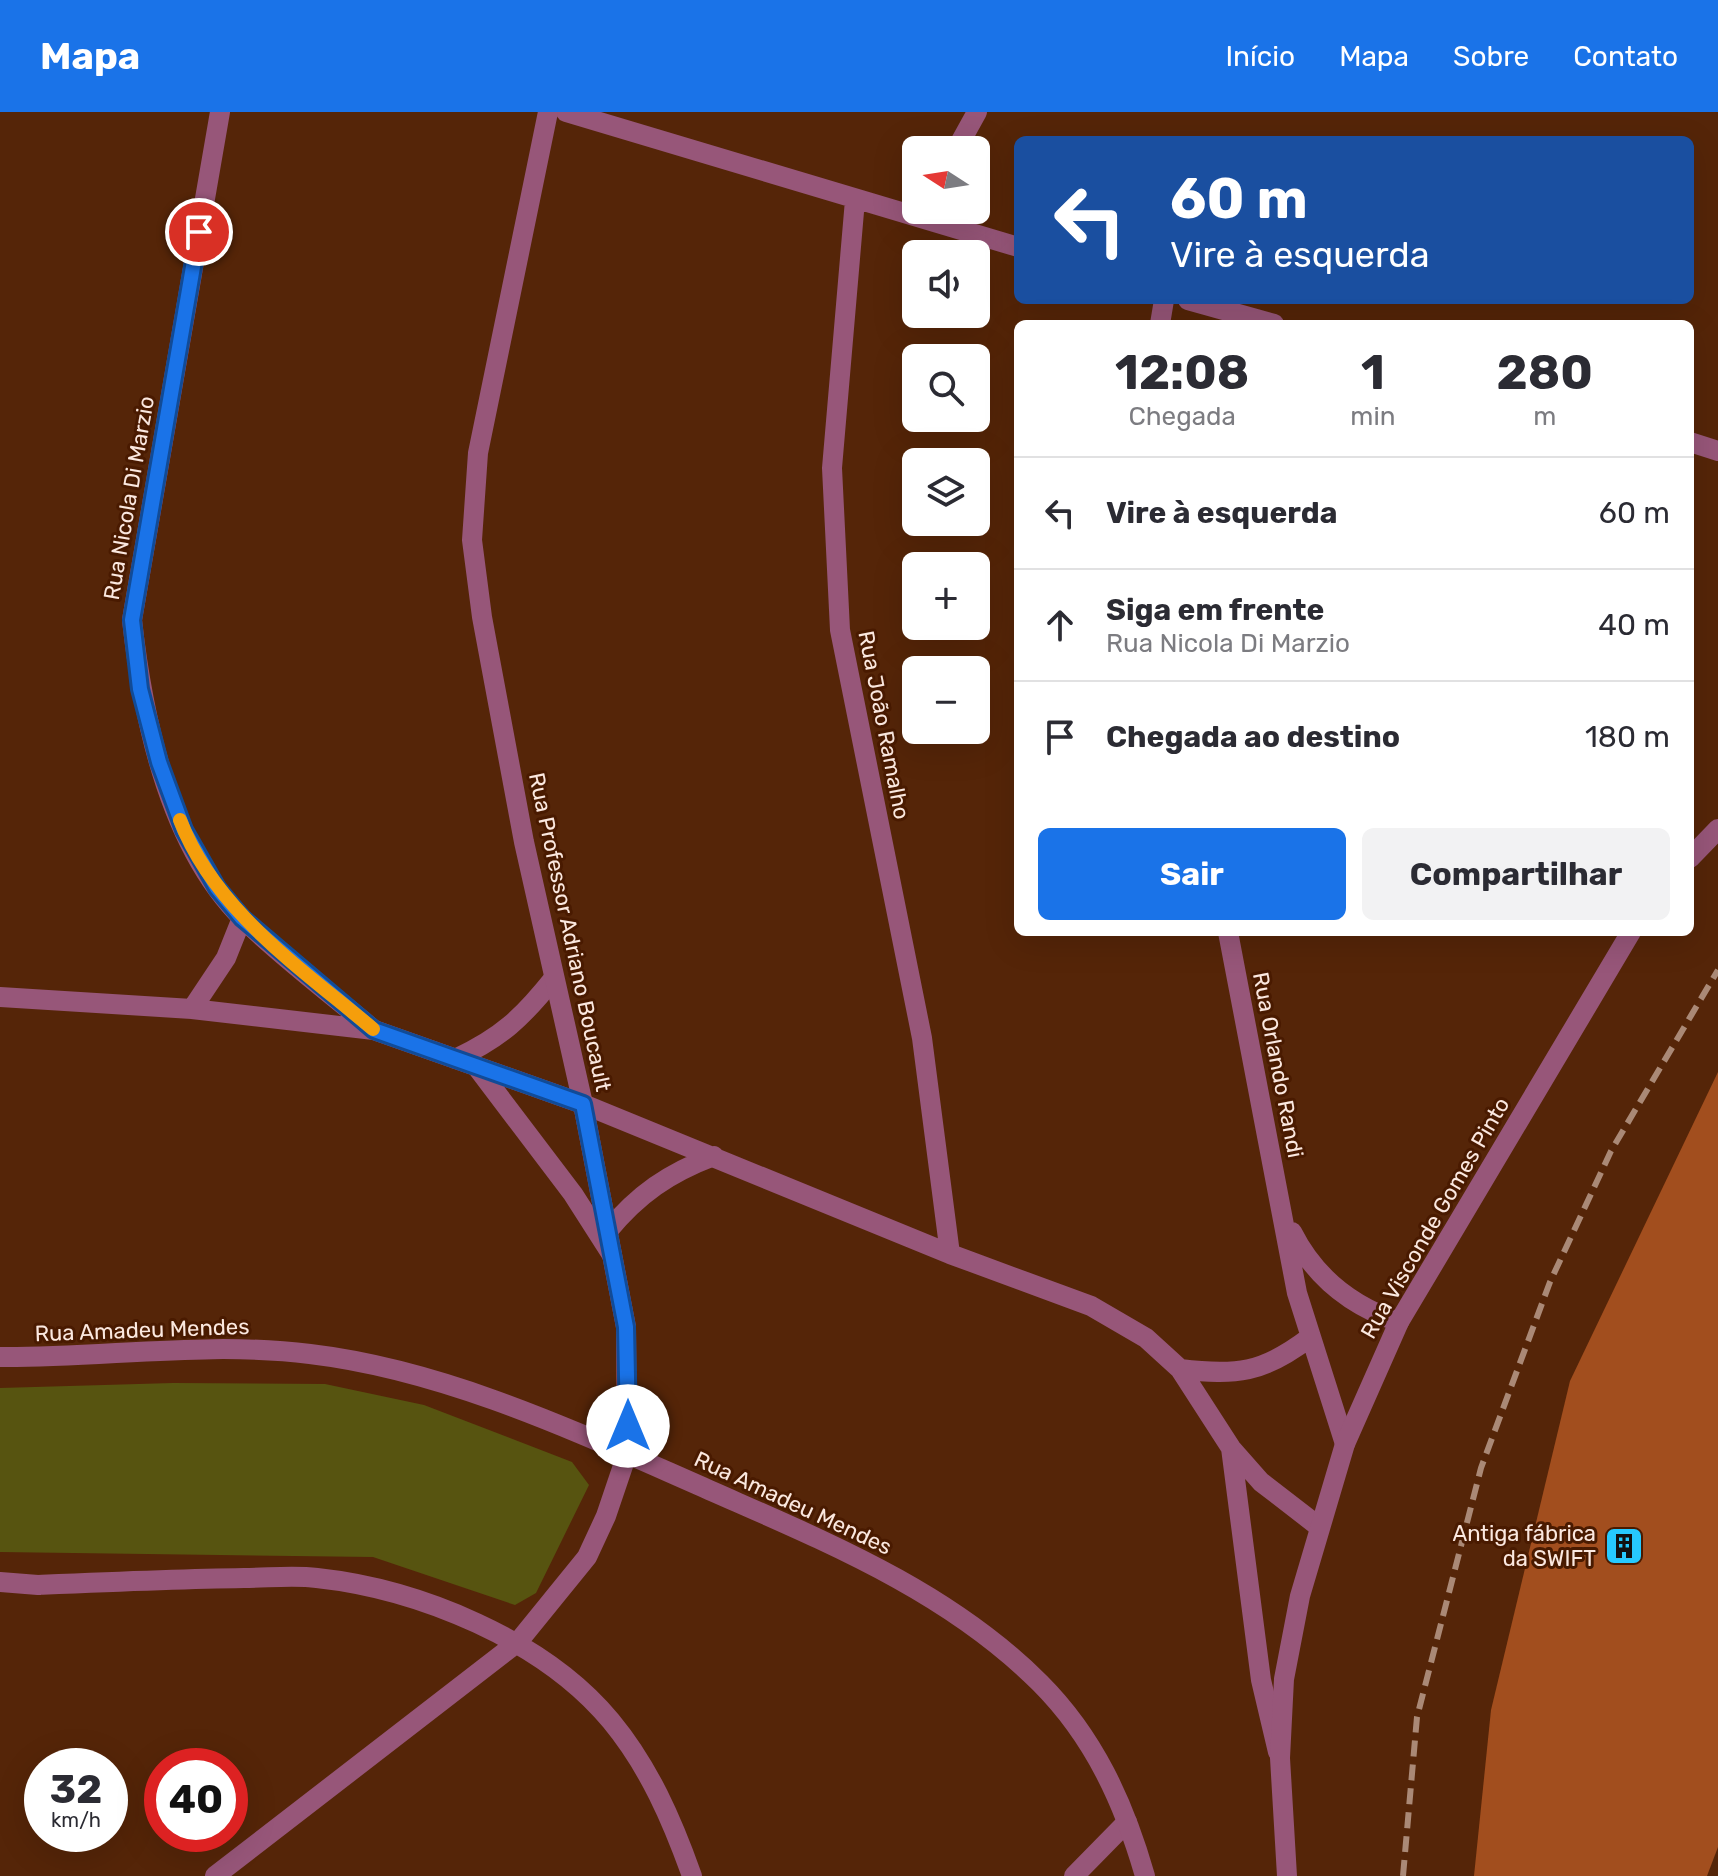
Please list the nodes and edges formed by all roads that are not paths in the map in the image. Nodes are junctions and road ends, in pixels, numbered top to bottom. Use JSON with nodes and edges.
{"nodes":[{"id":1,"x":220,"y":112,"type":"edge"},
{"id":2,"x":548,"y":112,"type":"edge"},
{"id":3,"x":566,"y":112,"type":"edge"},
{"id":4,"x":977,"y":112,"type":"edge"},
{"id":5,"x":964,"y":136,"type":"edge"},
{"id":6,"x":855,"y":200,"type":"junction"},
{"id":7,"x":902,"y":209,"type":"edge"},
{"id":8,"x":953,"y":224,"type":"edge"},
{"id":9,"x":1014,"y":246,"type":"edge"},
{"id":10,"x":1202,"y":304,"type":"edge"},
{"id":11,"x":1260,"y":320,"type":"edge"},
{"id":12,"x":1694,"y":443,"type":"edge"},
{"id":13,"x":1718,"y":451,"type":"edge"},
{"id":14,"x":1718,"y":829,"type":"edge"},
{"id":15,"x":1694,"y":854,"type":"edge"},
{"id":16,"x":242,"y":918,"type":"junction"},
{"id":17,"x":1229,"y":936,"type":"edge"},
{"id":18,"x":1629,"y":936,"type":"edge"},
{"id":19,"x":554,"y":978,"type":"junction"},
{"id":20,"x":0,"y":997,"type":"edge"},
{"id":21,"x":192,"y":1009,"type":"junction"},
{"id":22,"x":374,"y":1030,"type":"junction"},
{"id":23,"x":455,"y":1059,"type":"junction"},
{"id":24,"x":476,"y":1066,"type":"junction"},
{"id":25,"x":583,"y":1104,"type":"junction"},
{"id":26,"x":714,"y":1156,"type":"junction"},
{"id":27,"x":1281,"y":1206,"type":"junction"},
{"id":28,"x":607,"y":1232,"type":"junction"},
{"id":29,"x":950,"y":1254,"type":"junction"},
{"id":30,"x":612,"y":1255,"type":"junction"},
{"id":31,"x":1399,"y":1322,"type":"junction"},
{"id":32,"x":1309,"y":1338,"type":"junction"},
{"id":33,"x":0,"y":1357,"type":"edge"},
{"id":34,"x":1180,"y":1369,"type":"junction"},
{"id":35,"x":1345,"y":1444,"type":"junction"},
{"id":36,"x":1231,"y":1448,"type":"junction"},
{"id":37,"x":627,"y":1454,"type":"junction"},
{"id":38,"x":1318,"y":1526,"type":"junction"},
{"id":39,"x":0,"y":1582,"type":"edge"},
{"id":40,"x":518,"y":1642,"type":"junction"},
{"id":41,"x":1280,"y":1758,"type":"junction"},
{"id":42,"x":1127,"y":1822,"type":"junction"},
{"id":43,"x":215,"y":1876,"type":"edge"},
{"id":44,"x":692,"y":1876,"type":"edge"},
{"id":45,"x":1074,"y":1876,"type":"edge"},
{"id":46,"x":1145,"y":1876,"type":"edge"},
{"id":47,"x":1287,"y":1876,"type":"edge"}],
"edges":[{"from":1,"to":16,"type":"street","name":"Rua Nicola Di Marzio"},
{"from":2,"to":19,"type":"street","name":"Rua Professor Adriano Boucault"},
{"from":3,"to":6,"type":"street"},
{"from":4,"to":5,"type":"street"},
{"from":6,"to":7,"type":"street"},
{"from":6,"to":29,"type":"street","name":"Rua João Ramalho"},
{"from":8,"to":9,"type":"street"},
{"from":10,"to":11,"type":"street"},
{"from":12,"to":13,"type":"street"},
{"from":14,"to":15,"type":"street"},
{"from":16,"to":21,"type":"street"},
{"from":16,"to":22,"type":"street","name":"Rua Nicola Di Marzio"},
{"from":17,"to":27,"type":"street","name":"Rua Orlando Randi"},
{"from":18,"to":31,"type":"street","name":"Rua Visconde Gomes Pinto"},
{"from":19,"to":23,"type":"street"},
{"from":19,"to":25,"type":"street","name":"Rua Professor Adriano Boucault"},
{"from":20,"to":21,"type":"street"},
{"from":21,"to":22,"type":"street"},
{"from":22,"to":23,"type":"street"},
{"from":23,"to":24,"type":"street"},
{"from":24,"to":25,"type":"street"},
{"from":24,"to":30,"type":"street"},
{"from":25,"to":26,"type":"street"},
{"from":25,"to":28,"type":"street","name":"Rua Professor Adriano Boucault"},
{"from":26,"to":28,"type":"street"},
{"from":26,"to":29,"type":"street"},
{"from":27,"to":31,"type":"street","name":"Rua Orlando Randi"},
{"from":27,"to":32,"type":"street","name":"Rua Orlando Randi"},
{"from":28,"to":30,"type":"street","name":"Rua Professor Adriano Boucault"},
{"from":29,"to":34,"type":"street"},
{"from":30,"to":37,"type":"street","name":"Rua Professor Adriano Boucault"},
{"from":31,"to":35,"type":"street","name":"Rua Visconde Gomes Pinto"},
{"from":32,"to":34,"type":"street"},
{"from":32,"to":35,"type":"street","name":"Rua Orlando Randi"},
{"from":33,"to":37,"type":"street","name":"Rua Amadeu Mendes"},
{"from":34,"to":36,"type":"street"},
{"from":35,"to":38,"type":"street","name":"Rua Visconde Gomes Pinto"},
{"from":36,"to":38,"type":"street"},
{"from":36,"to":41,"type":"street"},
{"from":37,"to":40,"type":"street","name":"Rua Professor Adriano Boucault"},
{"from":37,"to":42,"type":"street","name":"Rua Amadeu Mendes"},
{"from":38,"to":41,"type":"street","name":"Rua Visconde Gomes Pinto"},
{"from":39,"to":40,"type":"street"},
{"from":40,"to":43,"type":"street","name":"Rua Professor Adriano Boucault"},
{"from":40,"to":44,"type":"street"},
{"from":41,"to":47,"type":"street","name":"Rua Visconde Gomes Pinto"},
{"from":42,"to":45,"type":"street"},
{"from":42,"to":46,"type":"street","name":"Rua Amadeu Mendes"}]}
